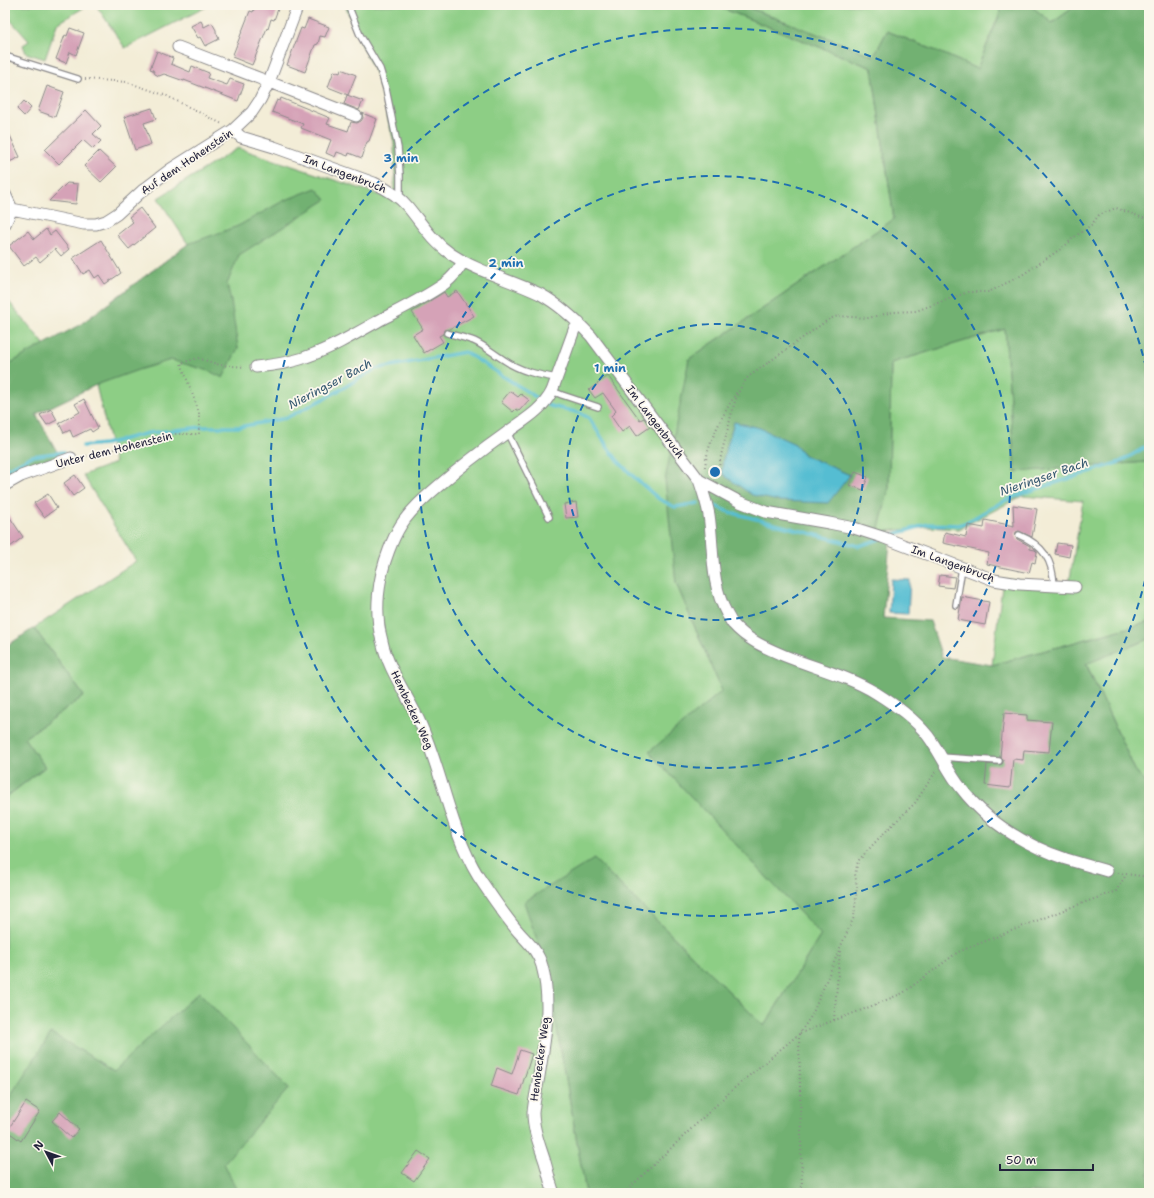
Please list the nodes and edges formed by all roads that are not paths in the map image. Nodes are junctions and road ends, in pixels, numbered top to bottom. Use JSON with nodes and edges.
{"nodes":[{"id":1,"x":298,"y":5,"type":"edge"},
{"id":2,"x":348,"y":5,"type":"edge"},
{"id":3,"x":178,"y":47,"type":"dead end"},
{"id":4,"x":5,"y":56,"type":"edge"},
{"id":5,"x":78,"y":79,"type":"road end"},
{"id":6,"x":269,"y":82,"type":"junction"},
{"id":7,"x":356,"y":116,"type":"dead end"},
{"id":8,"x":233,"y":130,"type":"junction"},
{"id":9,"x":5,"y":194,"type":"edge"},
{"id":10,"x":400,"y":199,"type":"junction"},
{"id":11,"x":12,"y":209,"type":"junction"},
{"id":12,"x":5,"y":224,"type":"edge"},
{"id":13,"x":463,"y":262,"type":"junction"},
{"id":14,"x":579,"y":323,"type":"junction"},
{"id":15,"x":447,"y":333,"type":"dead end"},
{"id":16,"x":256,"y":368,"type":"road end"},
{"id":17,"x":557,"y":378,"type":"junction"},
{"id":18,"x":550,"y":394,"type":"junction"},
{"id":19,"x":598,"y":407,"type":"dead end"},
{"id":20,"x":507,"y":432,"type":"junction"},
{"id":21,"x":71,"y":458,"type":"road end"},
{"id":22,"x":699,"y":480,"type":"junction"},
{"id":23,"x":5,"y":485,"type":"edge"},
{"id":24,"x":549,"y":517,"type":"dead end"},
{"id":25,"x":1019,"y":535,"type":"dead end"},
{"id":26,"x":962,"y":568,"type":"junction"},
{"id":27,"x":1054,"y":586,"type":"junction"},
{"id":28,"x":1075,"y":587,"type":"dead end"},
{"id":29,"x":956,"y":605,"type":"dead end"},
{"id":30,"x":941,"y":759,"type":"junction"},
{"id":31,"x":999,"y":761,"type":"dead end"},
{"id":32,"x":1107,"y":871,"type":"road end"},
{"id":33,"x":554,"y":1193,"type":"edge"}],
"edges":[{"from":1,"to":6,"type":"street","name":"Auf dem Hohenstein"},
{"from":2,"to":10,"type":"lane"},
{"from":3,"to":6,"type":"street"},
{"from":4,"to":5,"type":"lane"},
{"from":6,"to":7,"type":"street"},
{"from":6,"to":8,"type":"street","name":"Auf dem Hohenstein"},
{"from":8,"to":10,"type":"street","name":"Im Langenbruch"},
{"from":8,"to":11,"type":"street","name":"Auf dem Hohenstein"},
{"from":9,"to":11,"type":"street"},
{"from":10,"to":13,"type":"street","name":"Im Langenbruch"},
{"from":11,"to":12,"type":"street"},
{"from":13,"to":14,"type":"street","name":"Im Langenbruch"},
{"from":13,"to":16,"type":"street"},
{"from":14,"to":17,"type":"street","name":"Hembecker Weg"},
{"from":14,"to":22,"type":"street","name":"Im Langenbruch"},
{"from":15,"to":17,"type":"lane"},
{"from":17,"to":18,"type":"street","name":"Hembecker Weg"},
{"from":18,"to":19,"type":"lane"},
{"from":18,"to":20,"type":"street","name":"Hembecker Weg"},
{"from":20,"to":24,"type":"lane"},
{"from":20,"to":33,"type":"street","name":"Hembecker Weg"},
{"from":21,"to":23,"type":"street","name":"Unter dem Hohenstein"},
{"from":22,"to":26,"type":"street","name":"Im Langenbruch"},
{"from":22,"to":30,"type":"street","name":"Im Langenbruch"},
{"from":25,"to":27,"type":"lane"},
{"from":26,"to":27,"type":"street","name":"Im Langenbruch"},
{"from":26,"to":29,"type":"lane"},
{"from":27,"to":28,"type":"street","name":"Im Langenbruch"},
{"from":30,"to":31,"type":"lane"},
{"from":30,"to":32,"type":"street","name":"Im Langenbruch"}]}
